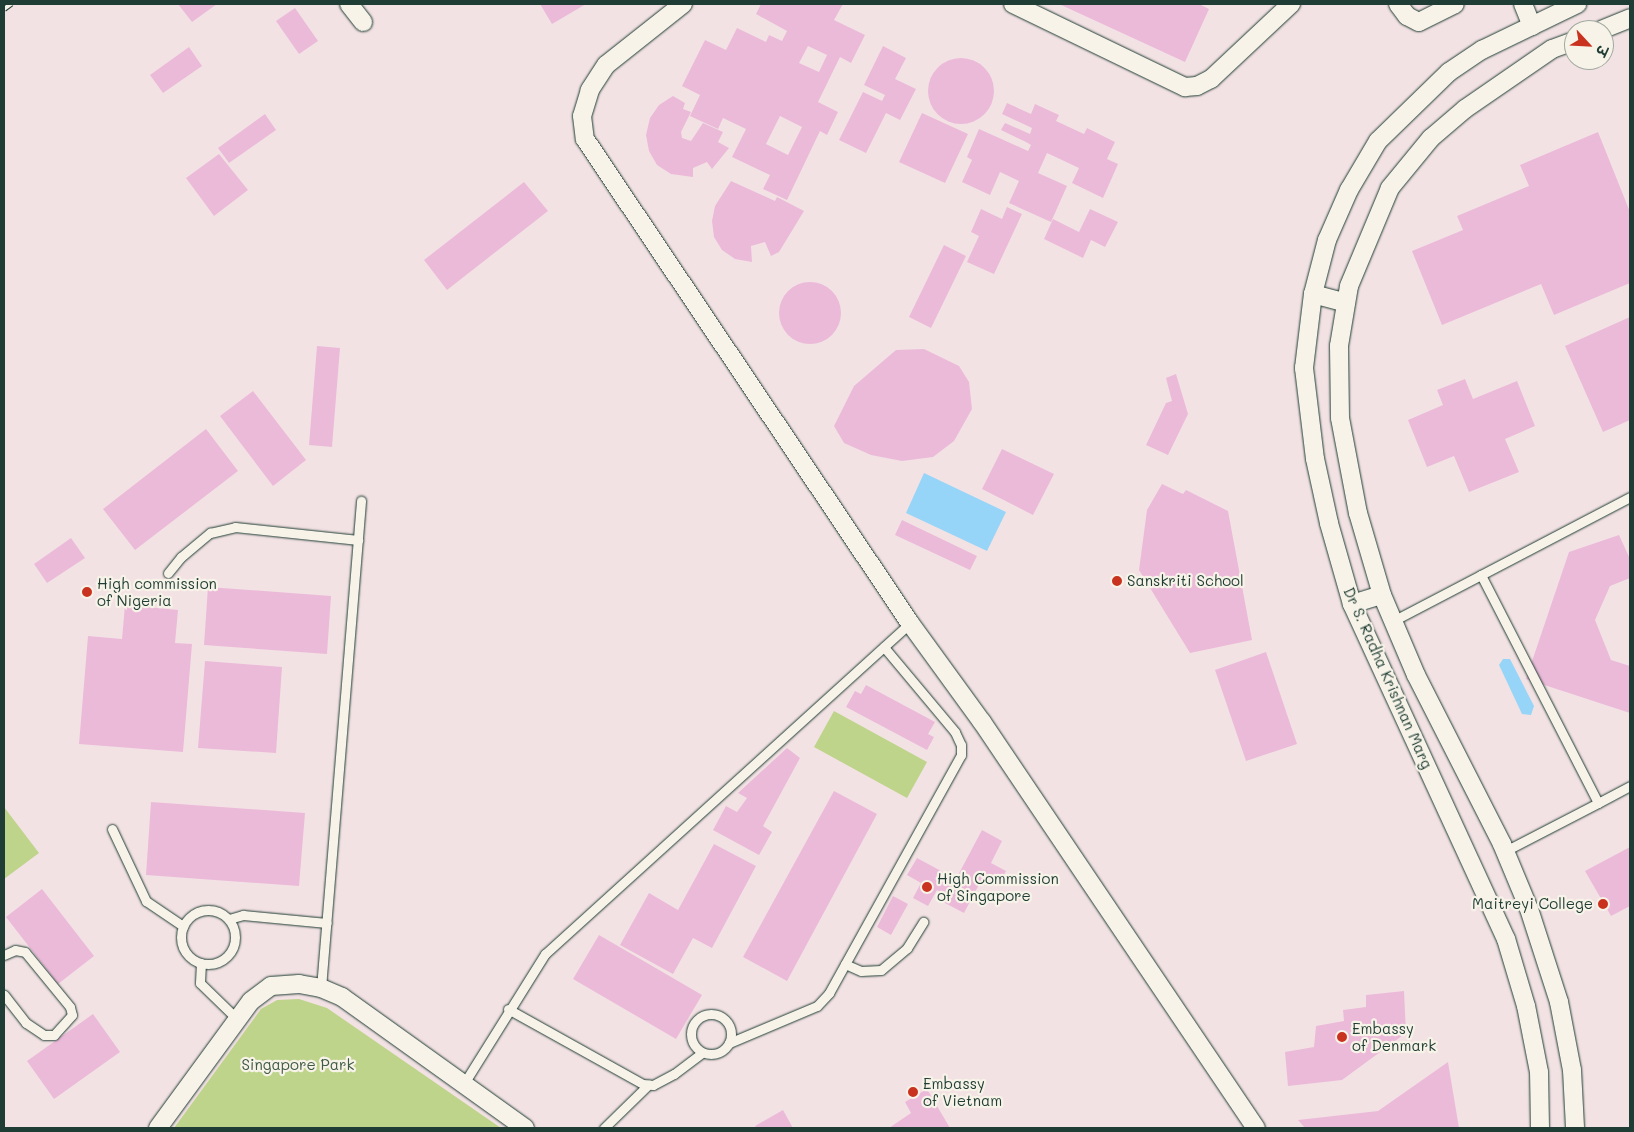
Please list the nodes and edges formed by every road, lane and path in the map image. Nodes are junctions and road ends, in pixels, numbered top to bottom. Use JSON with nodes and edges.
{"nodes":[{"id":1,"x":349,"y":4,"type":"edge"},
{"id":2,"x":683,"y":4,"type":"edge"},
{"id":3,"x":1014,"y":4,"type":"edge"},
{"id":4,"x":1291,"y":4,"type":"edge"},
{"id":5,"x":1398,"y":4,"type":"edge"},
{"id":6,"x":1455,"y":4,"type":"edge"},
{"id":7,"x":1523,"y":4,"type":"edge"},
{"id":8,"x":1577,"y":4,"type":"edge"},
{"id":9,"x":1627,"y":4,"type":"edge"},
{"id":10,"x":1630,"y":14,"type":"edge"},
{"id":11,"x":1630,"y":18,"type":"edge"},
{"id":12,"x":363,"y":22,"type":"dead end"},
{"id":13,"x":1614,"y":25,"type":"edge"},
{"id":14,"x":1532,"y":26,"type":"junction"},
{"id":15,"x":1564,"y":45,"type":"edge"},
{"id":16,"x":1313,"y":294,"type":"junction"},
{"id":17,"x":1346,"y":303,"type":"junction"},
{"id":18,"x":1630,"y":498,"type":"edge"},
{"id":19,"x":360,"y":501,"type":"dead end"},
{"id":20,"x":358,"y":540,"type":"junction"},
{"id":21,"x":168,"y":573,"type":"dead end"},
{"id":22,"x":1481,"y":575,"type":"junction"},
{"id":23,"x":1382,"y":594,"type":"junction"},
{"id":24,"x":1352,"y":604,"type":"junction"},
{"id":25,"x":1393,"y":620,"type":"junction"},
{"id":26,"x":910,"y":623,"type":"junction"},
{"id":27,"x":884,"y":647,"type":"junction"},
{"id":28,"x":1630,"y":786,"type":"edge"},
{"id":29,"x":1598,"y":803,"type":"junction"},
{"id":30,"x":112,"y":828,"type":"dead end"},
{"id":31,"x":1505,"y":851,"type":"junction"},
{"id":32,"x":229,"y":919,"type":"junction"},
{"id":33,"x":923,"y":922,"type":"dead end"},
{"id":34,"x":327,"y":923,"type":"junction"},
{"id":35,"x":183,"y":926,"type":"junction"},
{"id":36,"x":4,"y":955,"type":"edge"},
{"id":37,"x":201,"y":963,"type":"junction"},
{"id":38,"x":845,"y":964,"type":"junction"},
{"id":39,"x":321,"y":988,"type":"junction"},
{"id":40,"x":4,"y":995,"type":"edge"},
{"id":41,"x":508,"y":1009,"type":"junction"},
{"id":42,"x":237,"y":1020,"type":"junction"},
{"id":43,"x":729,"y":1042,"type":"junction"},
{"id":44,"x":702,"y":1053,"type":"junction"},
{"id":45,"x":463,"y":1085,"type":"junction"},
{"id":46,"x":648,"y":1085,"type":"junction"},
{"id":47,"x":158,"y":1128,"type":"edge"},
{"id":48,"x":525,"y":1128,"type":"edge"},
{"id":49,"x":604,"y":1128,"type":"edge"},
{"id":50,"x":1256,"y":1128,"type":"edge"},
{"id":51,"x":1540,"y":1128,"type":"edge"},
{"id":52,"x":1575,"y":1128,"type":"edge"}],
"edges":[{"from":1,"to":12,"type":"street"},
{"from":2,"to":26,"type":"street"},
{"from":3,"to":4,"type":"street"},
{"from":5,"to":6,"type":"street"},
{"from":7,"to":14,"type":"street"},
{"from":8,"to":14,"type":"street","name":"Dr S. Radha Krishnan Marg"},
{"from":9,"to":10,"type":"street"},
{"from":11,"to":13,"type":"street"},
{"from":14,"to":16,"type":"street","name":"Dr S. Radha Krishnan Marg"},
{"from":15,"to":17,"type":"street","name":"Dr S. Radha Krishnan Marg"},
{"from":16,"to":17,"type":"street"},
{"from":16,"to":24,"type":"street","name":"Dr S. Radha Krishnan Marg"},
{"from":17,"to":23,"type":"street","name":"Dr S. Radha Krishnan Marg"},
{"from":18,"to":22,"type":"lane"},
{"from":19,"to":20,"type":"lane"},
{"from":20,"to":21,"type":"lane"},
{"from":20,"to":34,"type":"lane"},
{"from":22,"to":25,"type":"lane"},
{"from":22,"to":29,"type":"lane"},
{"from":23,"to":24,"type":"street"},
{"from":23,"to":25,"type":"street","name":"Dr S. Radha Krishnan Marg"},
{"from":24,"to":51,"type":"street","name":"Dr S. Radha Krishnan Marg"},
{"from":25,"to":31,"type":"street","name":"Dr S. Radha Krishnan Marg"},
{"from":26,"to":27,"type":"lane"},
{"from":26,"to":50,"type":"street"},
{"from":27,"to":38,"type":"lane"},
{"from":27,"to":41,"type":"lane"},
{"from":28,"to":29,"type":"lane"},
{"from":29,"to":31,"type":"lane"},
{"from":30,"to":35,"type":"lane"},
{"from":31,"to":52,"type":"street","name":"Dr S. Radha Krishnan Marg"},
{"from":32,"to":34,"type":"lane"},
{"from":32,"to":35,"type":"lane"},
{"from":32,"to":37,"type":"lane"},
{"from":33,"to":38,"type":"lane"},
{"from":34,"to":39,"type":"lane"},
{"from":35,"to":37,"type":"lane"},
{"from":36,"to":40,"type":"lane"},
{"from":37,"to":42,"type":"lane"},
{"from":38,"to":43,"type":"lane"},
{"from":39,"to":42,"type":"street"},
{"from":39,"to":45,"type":"street"},
{"from":41,"to":45,"type":"lane"},
{"from":41,"to":46,"type":"lane"},
{"from":42,"to":47,"type":"street"},
{"from":43,"to":44,"type":"lane"},
{"from":43,"to":44,"type":"lane"},
{"from":44,"to":46,"type":"lane"},
{"from":45,"to":48,"type":"street"},
{"from":46,"to":49,"type":"lane"}]}
